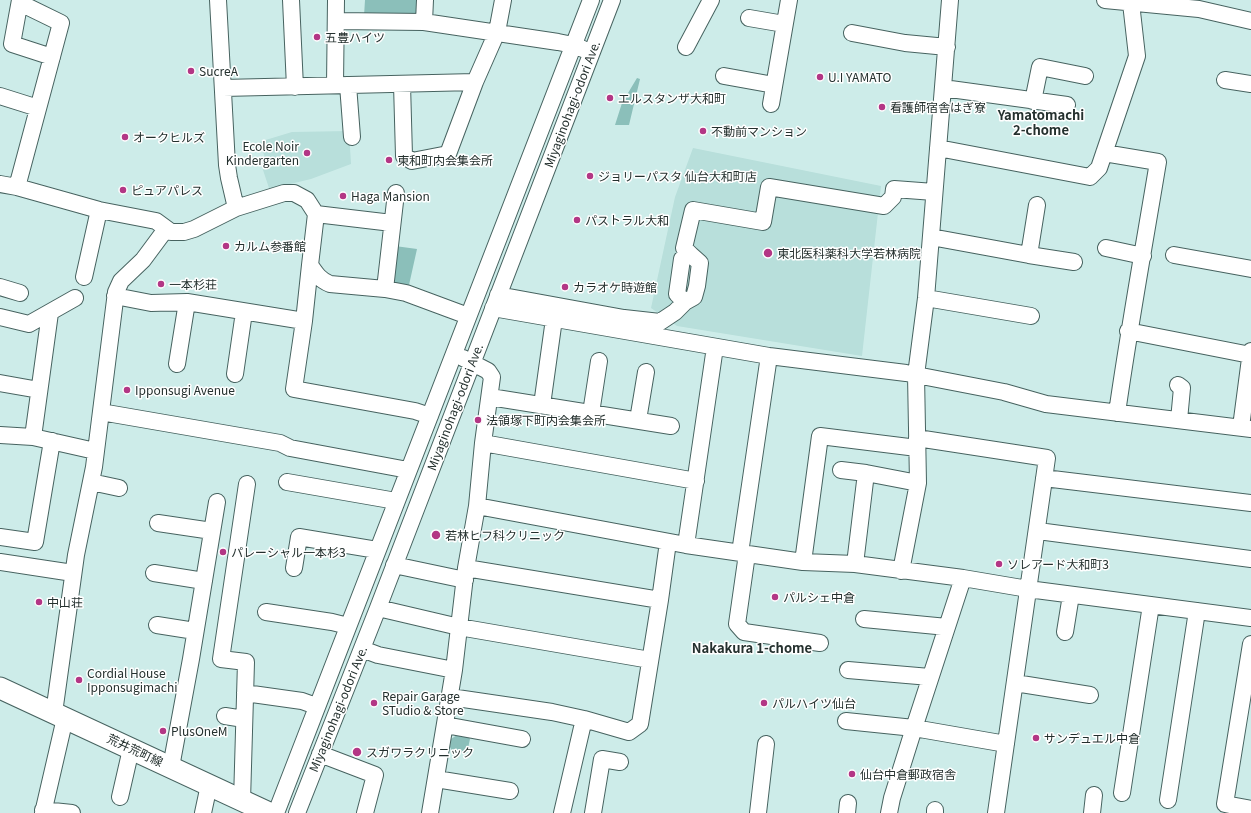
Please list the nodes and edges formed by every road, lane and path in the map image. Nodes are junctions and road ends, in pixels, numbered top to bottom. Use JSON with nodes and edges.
{"nodes":[{"id":1,"x":218,"y":0,"type":"edge"},
{"id":2,"x":291,"y":0,"type":"edge"},
{"id":3,"x":336,"y":0,"type":"edge"},
{"id":4,"x":424,"y":0,"type":"edge"},
{"id":5,"x":503,"y":0,"type":"edge"},
{"id":6,"x":591,"y":0,"type":"edge"},
{"id":7,"x":612,"y":0,"type":"edge"},
{"id":8,"x":711,"y":0,"type":"edge"},
{"id":9,"x":789,"y":0,"type":"edge"},
{"id":10,"x":950,"y":0,"type":"edge"},
{"id":11,"x":1106,"y":0,"type":"edge"},
{"id":12,"x":20,"y":1,"type":"edge"},
{"id":13,"x":1132,"y":2,"type":"edge"},
{"id":14,"x":1177,"y":4,"type":"edge"},
{"id":15,"x":749,"y":18,"type":"dead end"},
{"id":16,"x":336,"y":21,"type":"junction"},
{"id":17,"x":1251,"y":21,"type":"edge"},
{"id":18,"x":424,"y":22,"type":"junction"},
{"id":19,"x":784,"y":24,"type":"junction"},
{"id":20,"x":497,"y":32,"type":"junction"},
{"id":21,"x":852,"y":33,"type":"dead end"},
{"id":22,"x":573,"y":45,"type":"junction"},
{"id":23,"x":686,"y":47,"type":"dead end"},
{"id":24,"x":947,"y":47,"type":"junction"},
{"id":25,"x":592,"y":52,"type":"junction"},
{"id":26,"x":52,"y":57,"type":"junction"},
{"id":27,"x":724,"y":76,"type":"dead end"},
{"id":28,"x":1085,"y":76,"type":"dead end"},
{"id":29,"x":1225,"y":80,"type":"dead end"},
{"id":30,"x":475,"y":82,"type":"junction"},
{"id":31,"x":402,"y":84,"type":"junction"},
{"id":32,"x":1251,"y":84,"type":"edge"},
{"id":33,"x":342,"y":85,"type":"junction"},
{"id":34,"x":774,"y":85,"type":"junction"},
{"id":35,"x":295,"y":87,"type":"junction"},
{"id":36,"x":223,"y":88,"type":"junction"},
{"id":37,"x":943,"y":88,"type":"junction"},
{"id":38,"x":0,"y":96,"type":"edge"},
{"id":39,"x":1034,"y":101,"type":"junction"},
{"id":40,"x":771,"y":104,"type":"dead end"},
{"id":41,"x":1067,"y":105,"type":"dead end"},
{"id":42,"x":38,"y":108,"type":"junction"},
{"id":43,"x":352,"y":137,"type":"dead end"},
{"id":44,"x":938,"y":148,"type":"junction"},
{"id":45,"x":1104,"y":153,"type":"junction"},
{"id":46,"x":0,"y":184,"type":"edge"},
{"id":47,"x":17,"y":187,"type":"junction"},
{"id":48,"x":934,"y":192,"type":"junction"},
{"id":49,"x":396,"y":193,"type":"dead end"},
{"id":50,"x":1037,"y":205,"type":"dead end"},
{"id":51,"x":236,"y":208,"type":"junction"},
{"id":52,"x":99,"y":210,"type":"junction"},
{"id":53,"x":316,"y":214,"type":"junction"},
{"id":54,"x":392,"y":223,"type":"junction"},
{"id":55,"x":166,"y":229,"type":"junction"},
{"id":56,"x":931,"y":237,"type":"junction"},
{"id":57,"x":1106,"y":248,"type":"dead end"},
{"id":58,"x":1029,"y":254,"type":"junction"},
{"id":59,"x":1143,"y":256,"type":"junction"},
{"id":60,"x":1174,"y":256,"type":"dead end"},
{"id":61,"x":1074,"y":262,"type":"dead end"},
{"id":62,"x":310,"y":265,"type":"junction"},
{"id":63,"x":1251,"y":269,"type":"edge"},
{"id":64,"x":84,"y":277,"type":"dead end"},
{"id":65,"x":0,"y":287,"type":"edge"},
{"id":66,"x":384,"y":289,"type":"junction"},
{"id":67,"x":20,"y":293,"type":"dead end"},
{"id":68,"x":115,"y":296,"type":"junction"},
{"id":69,"x":75,"y":298,"type":"dead end"},
{"id":70,"x":926,"y":298,"type":"junction"},
{"id":71,"x":187,"y":302,"type":"junction"},
{"id":72,"x":495,"y":302,"type":"junction"},
{"id":73,"x":50,"y":312,"type":"junction"},
{"id":74,"x":244,"y":312,"type":"junction"},
{"id":75,"x":468,"y":316,"type":"junction"},
{"id":76,"x":1031,"y":316,"type":"dead end"},
{"id":77,"x":0,"y":317,"type":"edge"},
{"id":78,"x":554,"y":319,"type":"junction"},
{"id":79,"x":304,"y":321,"type":"junction"},
{"id":80,"x":1128,"y":331,"type":"junction"},
{"id":81,"x":715,"y":347,"type":"junction"},
{"id":82,"x":1251,"y":353,"type":"edge"},
{"id":83,"x":454,"y":354,"type":"junction"},
{"id":84,"x":769,"y":356,"type":"junction"},
{"id":85,"x":472,"y":362,"type":"junction"},
{"id":86,"x":599,"y":362,"type":"dead end"},
{"id":87,"x":177,"y":364,"type":"dead end"},
{"id":88,"x":646,"y":372,"type":"dead end"},
{"id":89,"x":235,"y":374,"type":"dead end"},
{"id":90,"x":916,"y":376,"type":"junction"},
{"id":91,"x":0,"y":383,"type":"edge"},
{"id":92,"x":1178,"y":386,"type":"dead end"},
{"id":93,"x":40,"y":390,"type":"junction"},
{"id":94,"x":490,"y":397,"type":"junction"},
{"id":95,"x":542,"y":405,"type":"junction"},
{"id":96,"x":101,"y":412,"type":"junction"},
{"id":97,"x":590,"y":413,"type":"junction"},
{"id":98,"x":1117,"y":413,"type":"junction"},
{"id":99,"x":430,"y":416,"type":"junction"},
{"id":100,"x":638,"y":420,"type":"junction"},
{"id":101,"x":1178,"y":420,"type":"junction"},
{"id":102,"x":671,"y":426,"type":"dead end"},
{"id":103,"x":1246,"y":428,"type":"edge"},
{"id":104,"x":0,"y":435,"type":"edge"},
{"id":105,"x":33,"y":437,"type":"junction"},
{"id":106,"x":52,"y":441,"type":"junction"},
{"id":107,"x":483,"y":443,"type":"junction"},
{"id":108,"x":917,"y":443,"type":"junction"},
{"id":109,"x":95,"y":451,"type":"junction"},
{"id":110,"x":408,"y":470,"type":"junction"},
{"id":111,"x":841,"y":470,"type":"dead end"},
{"id":112,"x":866,"y":473,"type":"junction"},
{"id":113,"x":1044,"y":478,"type":"junction"},
{"id":114,"x":696,"y":481,"type":"junction"},
{"id":115,"x":91,"y":482,"type":"junction"},
{"id":116,"x":287,"y":482,"type":"dead end"},
{"id":117,"x":918,"y":483,"type":"junction"},
{"id":118,"x":247,"y":484,"type":"dead end"},
{"id":119,"x":119,"y":488,"type":"dead end"},
{"id":120,"x":396,"y":501,"type":"junction"},
{"id":121,"x":217,"y":502,"type":"dead end"},
{"id":122,"x":1251,"y":503,"type":"edge"},
{"id":123,"x":477,"y":506,"type":"junction"},
{"id":124,"x":158,"y":523,"type":"dead end"},
{"id":125,"x":212,"y":531,"type":"junction"},
{"id":126,"x":1038,"y":531,"type":"junction"},
{"id":127,"x":0,"y":537,"type":"edge"},
{"id":128,"x":668,"y":542,"type":"junction"},
{"id":129,"x":686,"y":545,"type":"junction"},
{"id":130,"x":377,"y":550,"type":"junction"},
{"id":131,"x":744,"y":553,"type":"junction"},
{"id":132,"x":1251,"y":559,"type":"edge"},
{"id":133,"x":0,"y":562,"type":"edge"},
{"id":134,"x":804,"y":562,"type":"junction"},
{"id":135,"x":855,"y":564,"type":"junction"},
{"id":136,"x":394,"y":565,"type":"junction"},
{"id":137,"x":294,"y":568,"type":"dead end"},
{"id":138,"x":901,"y":571,"type":"junction"},
{"id":139,"x":73,"y":573,"type":"junction"},
{"id":140,"x":154,"y":573,"type":"dead end"},
{"id":141,"x":466,"y":574,"type":"junction"},
{"id":142,"x":963,"y":578,"type":"junction"},
{"id":143,"x":204,"y":582,"type":"junction"},
{"id":144,"x":1028,"y":589,"type":"junction"},
{"id":145,"x":1071,"y":595,"type":"junction"},
{"id":146,"x":660,"y":600,"type":"junction"},
{"id":147,"x":1151,"y":605,"type":"junction"},
{"id":148,"x":378,"y":608,"type":"junction"},
{"id":149,"x":1197,"y":611,"type":"junction"},
{"id":150,"x":266,"y":612,"type":"dead end"},
{"id":151,"x":1251,"y":618,"type":"edge"},
{"id":152,"x":864,"y":619,"type":"dead end"},
{"id":153,"x":157,"y":625,"type":"dead end"},
{"id":154,"x":348,"y":626,"type":"junction"},
{"id":155,"x":459,"y":627,"type":"junction"},
{"id":156,"x":947,"y":627,"type":"junction"},
{"id":157,"x":195,"y":631,"type":"junction"},
{"id":158,"x":1065,"y":632,"type":"dead end"},
{"id":159,"x":820,"y":643,"type":"dead end"},
{"id":160,"x":1251,"y":644,"type":"edge"},
{"id":161,"x":362,"y":649,"type":"junction"},
{"id":162,"x":650,"y":660,"type":"junction"},
{"id":163,"x":454,"y":670,"type":"junction"},
{"id":164,"x":848,"y":670,"type":"dead end"},
{"id":165,"x":930,"y":677,"type":"junction"},
{"id":166,"x":1015,"y":683,"type":"junction"},
{"id":167,"x":0,"y":688,"type":"edge"},
{"id":168,"x":245,"y":693,"type":"junction"},
{"id":169,"x":1090,"y":694,"type":"dead end"},
{"id":170,"x":450,"y":697,"type":"junction"},
{"id":171,"x":316,"y":706,"type":"junction"},
{"id":172,"x":60,"y":716,"type":"junction"},
{"id":173,"x":225,"y":716,"type":"dead end"},
{"id":174,"x":244,"y":719,"type":"junction"},
{"id":175,"x":584,"y":719,"type":"junction"},
{"id":176,"x":846,"y":721,"type":"dead end"},
{"id":177,"x":445,"y":725,"type":"junction"},
{"id":178,"x":914,"y":728,"type":"junction"},
{"id":179,"x":522,"y":739,"type":"dead end"},
{"id":180,"x":766,"y":744,"type":"dead end"},
{"id":181,"x":1006,"y":744,"type":"junction"},
{"id":182,"x":131,"y":748,"type":"junction"},
{"id":183,"x":320,"y":754,"type":"junction"},
{"id":184,"x":620,"y":762,"type":"dead end"},
{"id":185,"x":171,"y":767,"type":"junction"},
{"id":186,"x":436,"y":779,"type":"junction"},
{"id":187,"x":209,"y":785,"type":"junction"},
{"id":188,"x":510,"y":791,"type":"dead end"},
{"id":189,"x":1122,"y":793,"type":"dead end"},
{"id":190,"x":1094,"y":795,"type":"dead end"},
{"id":191,"x":120,"y":797,"type":"dead end"},
{"id":192,"x":1168,"y":800,"type":"dead end"},
{"id":193,"x":242,"y":801,"type":"junction"},
{"id":194,"x":1251,"y":809,"type":"edge"},
{"id":195,"x":43,"y":812,"type":"edge"},
{"id":196,"x":72,"y":813,"type":"edge"},
{"id":197,"x":203,"y":813,"type":"edge"},
{"id":198,"x":269,"y":813,"type":"edge"},
{"id":199,"x":276,"y":813,"type":"edge"},
{"id":200,"x":297,"y":813,"type":"edge"},
{"id":201,"x":365,"y":813,"type":"edge"},
{"id":202,"x":430,"y":813,"type":"edge"},
{"id":203,"x":562,"y":813,"type":"edge"},
{"id":204,"x":593,"y":813,"type":"edge"},
{"id":205,"x":758,"y":813,"type":"edge"},
{"id":206,"x":889,"y":813,"type":"edge"},
{"id":207,"x":996,"y":813,"type":"edge"},
{"id":208,"x":1092,"y":813,"type":"edge"}],
"edges":[{"from":1,"to":36,"type":"street"},
{"from":2,"to":35,"type":"street"},
{"from":3,"to":16,"type":"street"},
{"from":4,"to":18,"type":"street"},
{"from":5,"to":20,"type":"street"},
{"from":6,"to":22,"type":"street","name":"Miyaginohagi-odori Ave."},
{"from":7,"to":25,"type":"street","name":"Miyaginohagi-odori Ave."},
{"from":8,"to":23,"type":"street"},
{"from":9,"to":19,"type":"street"},
{"from":10,"to":24,"type":"street"},
{"from":11,"to":13,"type":"street"},
{"from":12,"to":26,"type":"street"},
{"from":12,"to":26,"type":"street"},
{"from":13,"to":14,"type":"street"},
{"from":13,"to":45,"type":"street"},
{"from":14,"to":17,"type":"street"},
{"from":15,"to":19,"type":"street"},
{"from":16,"to":18,"type":"street"},
{"from":16,"to":33,"type":"street"},
{"from":18,"to":20,"type":"street"},
{"from":19,"to":34,"type":"street"},
{"from":20,"to":22,"type":"street"},
{"from":20,"to":30,"type":"street"},
{"from":21,"to":24,"type":"street"},
{"from":22,"to":25,"type":"street"},
{"from":22,"to":75,"type":"street","name":"Miyaginohagi-odori Ave."},
{"from":24,"to":37,"type":"street"},
{"from":25,"to":72,"type":"street","name":"Miyaginohagi-odori Ave."},
{"from":26,"to":42,"type":"street"},
{"from":27,"to":34,"type":"street"},
{"from":28,"to":39,"type":"street"},
{"from":29,"to":32,"type":"street"},
{"from":30,"to":31,"type":"street"},
{"from":30,"to":31,"type":"street"},
{"from":31,"to":33,"type":"street"},
{"from":33,"to":35,"type":"street"},
{"from":33,"to":43,"type":"street"},
{"from":34,"to":40,"type":"street"},
{"from":35,"to":36,"type":"street"},
{"from":36,"to":51,"type":"street"},
{"from":37,"to":39,"type":"street"},
{"from":37,"to":44,"type":"street"},
{"from":38,"to":42,"type":"street"},
{"from":39,"to":41,"type":"street"},
{"from":42,"to":47,"type":"street"},
{"from":44,"to":45,"type":"street"},
{"from":44,"to":48,"type":"street"},
{"from":45,"to":59,"type":"street"},
{"from":46,"to":47,"type":"street"},
{"from":47,"to":52,"type":"street"},
{"from":48,"to":56,"type":"street"},
{"from":48,"to":72,"type":"street"},
{"from":49,"to":54,"type":"street"},
{"from":50,"to":58,"type":"street"},
{"from":51,"to":53,"type":"street"},
{"from":51,"to":55,"type":"street"},
{"from":52,"to":55,"type":"street"},
{"from":52,"to":64,"type":"street"},
{"from":53,"to":54,"type":"street"},
{"from":53,"to":62,"type":"street"},
{"from":54,"to":66,"type":"street"},
{"from":55,"to":68,"type":"street"},
{"from":56,"to":58,"type":"street"},
{"from":56,"to":70,"type":"street"},
{"from":57,"to":59,"type":"street"},
{"from":58,"to":61,"type":"street"},
{"from":59,"to":80,"type":"street"},
{"from":60,"to":63,"type":"street"},
{"from":62,"to":66,"type":"street"},
{"from":62,"to":79,"type":"street"},
{"from":65,"to":67,"type":"street"},
{"from":66,"to":75,"type":"street"},
{"from":68,"to":71,"type":"street"},
{"from":68,"to":96,"type":"street"},
{"from":69,"to":73,"type":"street"},
{"from":70,"to":76,"type":"street"},
{"from":70,"to":90,"type":"street"},
{"from":71,"to":74,"type":"street"},
{"from":71,"to":87,"type":"street"},
{"from":72,"to":78,"type":"street"},
{"from":72,"to":85,"type":"street","name":"Miyaginohagi-odori Ave."},
{"from":73,"to":77,"type":"street"},
{"from":73,"to":93,"type":"street"},
{"from":74,"to":79,"type":"street"},
{"from":74,"to":89,"type":"street"},
{"from":75,"to":83,"type":"street","name":"Miyaginohagi-odori Ave."},
{"from":78,"to":81,"type":"street"},
{"from":78,"to":95,"type":"street"},
{"from":79,"to":99,"type":"street"},
{"from":80,"to":82,"type":"street"},
{"from":80,"to":98,"type":"street"},
{"from":81,"to":84,"type":"street"},
{"from":81,"to":114,"type":"street"},
{"from":82,"to":103,"type":"street"},
{"from":83,"to":85,"type":"street"},
{"from":83,"to":99,"type":"street","name":"Miyaginohagi-odori Ave."},
{"from":84,"to":90,"type":"street"},
{"from":84,"to":131,"type":"street"},
{"from":85,"to":94,"type":"street"},
{"from":85,"to":136,"type":"street","name":"Miyaginohagi-odori Ave."},
{"from":86,"to":97,"type":"street"},
{"from":88,"to":100,"type":"street"},
{"from":90,"to":98,"type":"street"},
{"from":90,"to":108,"type":"street"},
{"from":91,"to":93,"type":"street"},
{"from":92,"to":101,"type":"street"},
{"from":93,"to":105,"type":"street"},
{"from":94,"to":95,"type":"street"},
{"from":94,"to":107,"type":"street"},
{"from":95,"to":97,"type":"street"},
{"from":96,"to":109,"type":"street"},
{"from":96,"to":110,"type":"street"},
{"from":97,"to":100,"type":"street"},
{"from":98,"to":101,"type":"street"},
{"from":99,"to":110,"type":"street","name":"Miyaginohagi-odori Ave."},
{"from":100,"to":102,"type":"street"},
{"from":101,"to":103,"type":"street"},
{"from":104,"to":105,"type":"street"},
{"from":105,"to":106,"type":"street"},
{"from":106,"to":109,"type":"street"},
{"from":106,"to":127,"type":"street"},
{"from":107,"to":114,"type":"street"},
{"from":107,"to":123,"type":"street"},
{"from":108,"to":113,"type":"street"},
{"from":108,"to":117,"type":"street"},
{"from":108,"to":134,"type":"street"},
{"from":109,"to":115,"type":"street"},
{"from":110,"to":120,"type":"street","name":"Miyaginohagi-odori Ave."},
{"from":111,"to":112,"type":"street"},
{"from":112,"to":117,"type":"street"},
{"from":112,"to":135,"type":"street"},
{"from":113,"to":122,"type":"street"},
{"from":113,"to":126,"type":"street"},
{"from":114,"to":129,"type":"street"},
{"from":115,"to":119,"type":"street"},
{"from":115,"to":139,"type":"street"},
{"from":116,"to":120,"type":"street"},
{"from":117,"to":138,"type":"street"},
{"from":118,"to":168,"type":"street"},
{"from":120,"to":130,"type":"street","name":"Miyaginohagi-odori Ave."},
{"from":121,"to":125,"type":"street"},
{"from":123,"to":128,"type":"street"},
{"from":123,"to":141,"type":"street"},
{"from":124,"to":125,"type":"street"},
{"from":125,"to":143,"type":"street"},
{"from":126,"to":132,"type":"street"},
{"from":126,"to":144,"type":"street"},
{"from":128,"to":129,"type":"street"},
{"from":128,"to":146,"type":"street"},
{"from":129,"to":131,"type":"street"},
{"from":130,"to":137,"type":"street"},
{"from":130,"to":154,"type":"street","name":"Miyaginohagi-odori Ave."},
{"from":131,"to":134,"type":"street"},
{"from":131,"to":159,"type":"street"},
{"from":133,"to":139,"type":"street"},
{"from":134,"to":135,"type":"street"},
{"from":135,"to":138,"type":"street"},
{"from":136,"to":141,"type":"street"},
{"from":136,"to":148,"type":"street","name":"Miyaginohagi-odori Ave."},
{"from":138,"to":142,"type":"street"},
{"from":139,"to":172,"type":"street"},
{"from":140,"to":143,"type":"street"},
{"from":141,"to":146,"type":"street"},
{"from":141,"to":155,"type":"street"},
{"from":142,"to":144,"type":"street"},
{"from":142,"to":156,"type":"street"},
{"from":143,"to":157,"type":"street"},
{"from":144,"to":145,"type":"street"},
{"from":144,"to":166,"type":"street"},
{"from":145,"to":147,"type":"street"},
{"from":145,"to":158,"type":"street"},
{"from":146,"to":162,"type":"street"},
{"from":147,"to":149,"type":"street"},
{"from":147,"to":189,"type":"street"},
{"from":148,"to":155,"type":"street"},
{"from":148,"to":161,"type":"street","name":"Miyaginohagi-odori Ave."},
{"from":149,"to":151,"type":"street"},
{"from":149,"to":192,"type":"street"},
{"from":150,"to":154,"type":"street"},
{"from":152,"to":156,"type":"street"},
{"from":153,"to":157,"type":"street"},
{"from":154,"to":171,"type":"street","name":"Miyaginohagi-odori Ave."},
{"from":155,"to":162,"type":"street"},
{"from":155,"to":163,"type":"street"},
{"from":156,"to":165,"type":"street"},
{"from":157,"to":185,"type":"street"},
{"from":160,"to":194,"type":"street"},
{"from":161,"to":163,"type":"street"},
{"from":161,"to":183,"type":"street","name":"Miyaginohagi-odori Ave."},
{"from":162,"to":175,"type":"street"},
{"from":163,"to":170,"type":"street"},
{"from":164,"to":165,"type":"street"},
{"from":165,"to":178,"type":"street"},
{"from":166,"to":169,"type":"street"},
{"from":166,"to":181,"type":"street"},
{"from":167,"to":172,"type":"main road","name":"荒井荒町線"},
{"from":168,"to":171,"type":"street"},
{"from":168,"to":174,"type":"street"},
{"from":170,"to":175,"type":"street"},
{"from":170,"to":177,"type":"street"},
{"from":171,"to":199,"type":"street","name":"Miyaginohagi-odori Ave."},
{"from":172,"to":182,"type":"main road","name":"荒井荒町線"},
{"from":172,"to":195,"type":"street"},
{"from":173,"to":174,"type":"street"},
{"from":174,"to":193,"type":"street"},
{"from":175,"to":203,"type":"street"},
{"from":176,"to":178,"type":"street"},
{"from":177,"to":179,"type":"street"},
{"from":177,"to":186,"type":"street"},
{"from":178,"to":181,"type":"street"},
{"from":178,"to":206,"type":"street"},
{"from":180,"to":205,"type":"street"},
{"from":181,"to":207,"type":"street"},
{"from":182,"to":185,"type":"main road","name":"荒井荒町線"},
{"from":182,"to":191,"type":"street"},
{"from":183,"to":200,"type":"street","name":"Miyaginohagi-odori Ave."},
{"from":183,"to":201,"type":"street"},
{"from":184,"to":204,"type":"street"},
{"from":185,"to":187,"type":"main road","name":"荒井荒町線"},
{"from":186,"to":188,"type":"street"},
{"from":186,"to":202,"type":"street"},
{"from":187,"to":193,"type":"main road","name":"荒井荒町線"},
{"from":187,"to":197,"type":"street"},
{"from":190,"to":208,"type":"street"},
{"from":193,"to":198,"type":"main road","name":"荒井荒町線"},
{"from":195,"to":196,"type":"street"}]}
